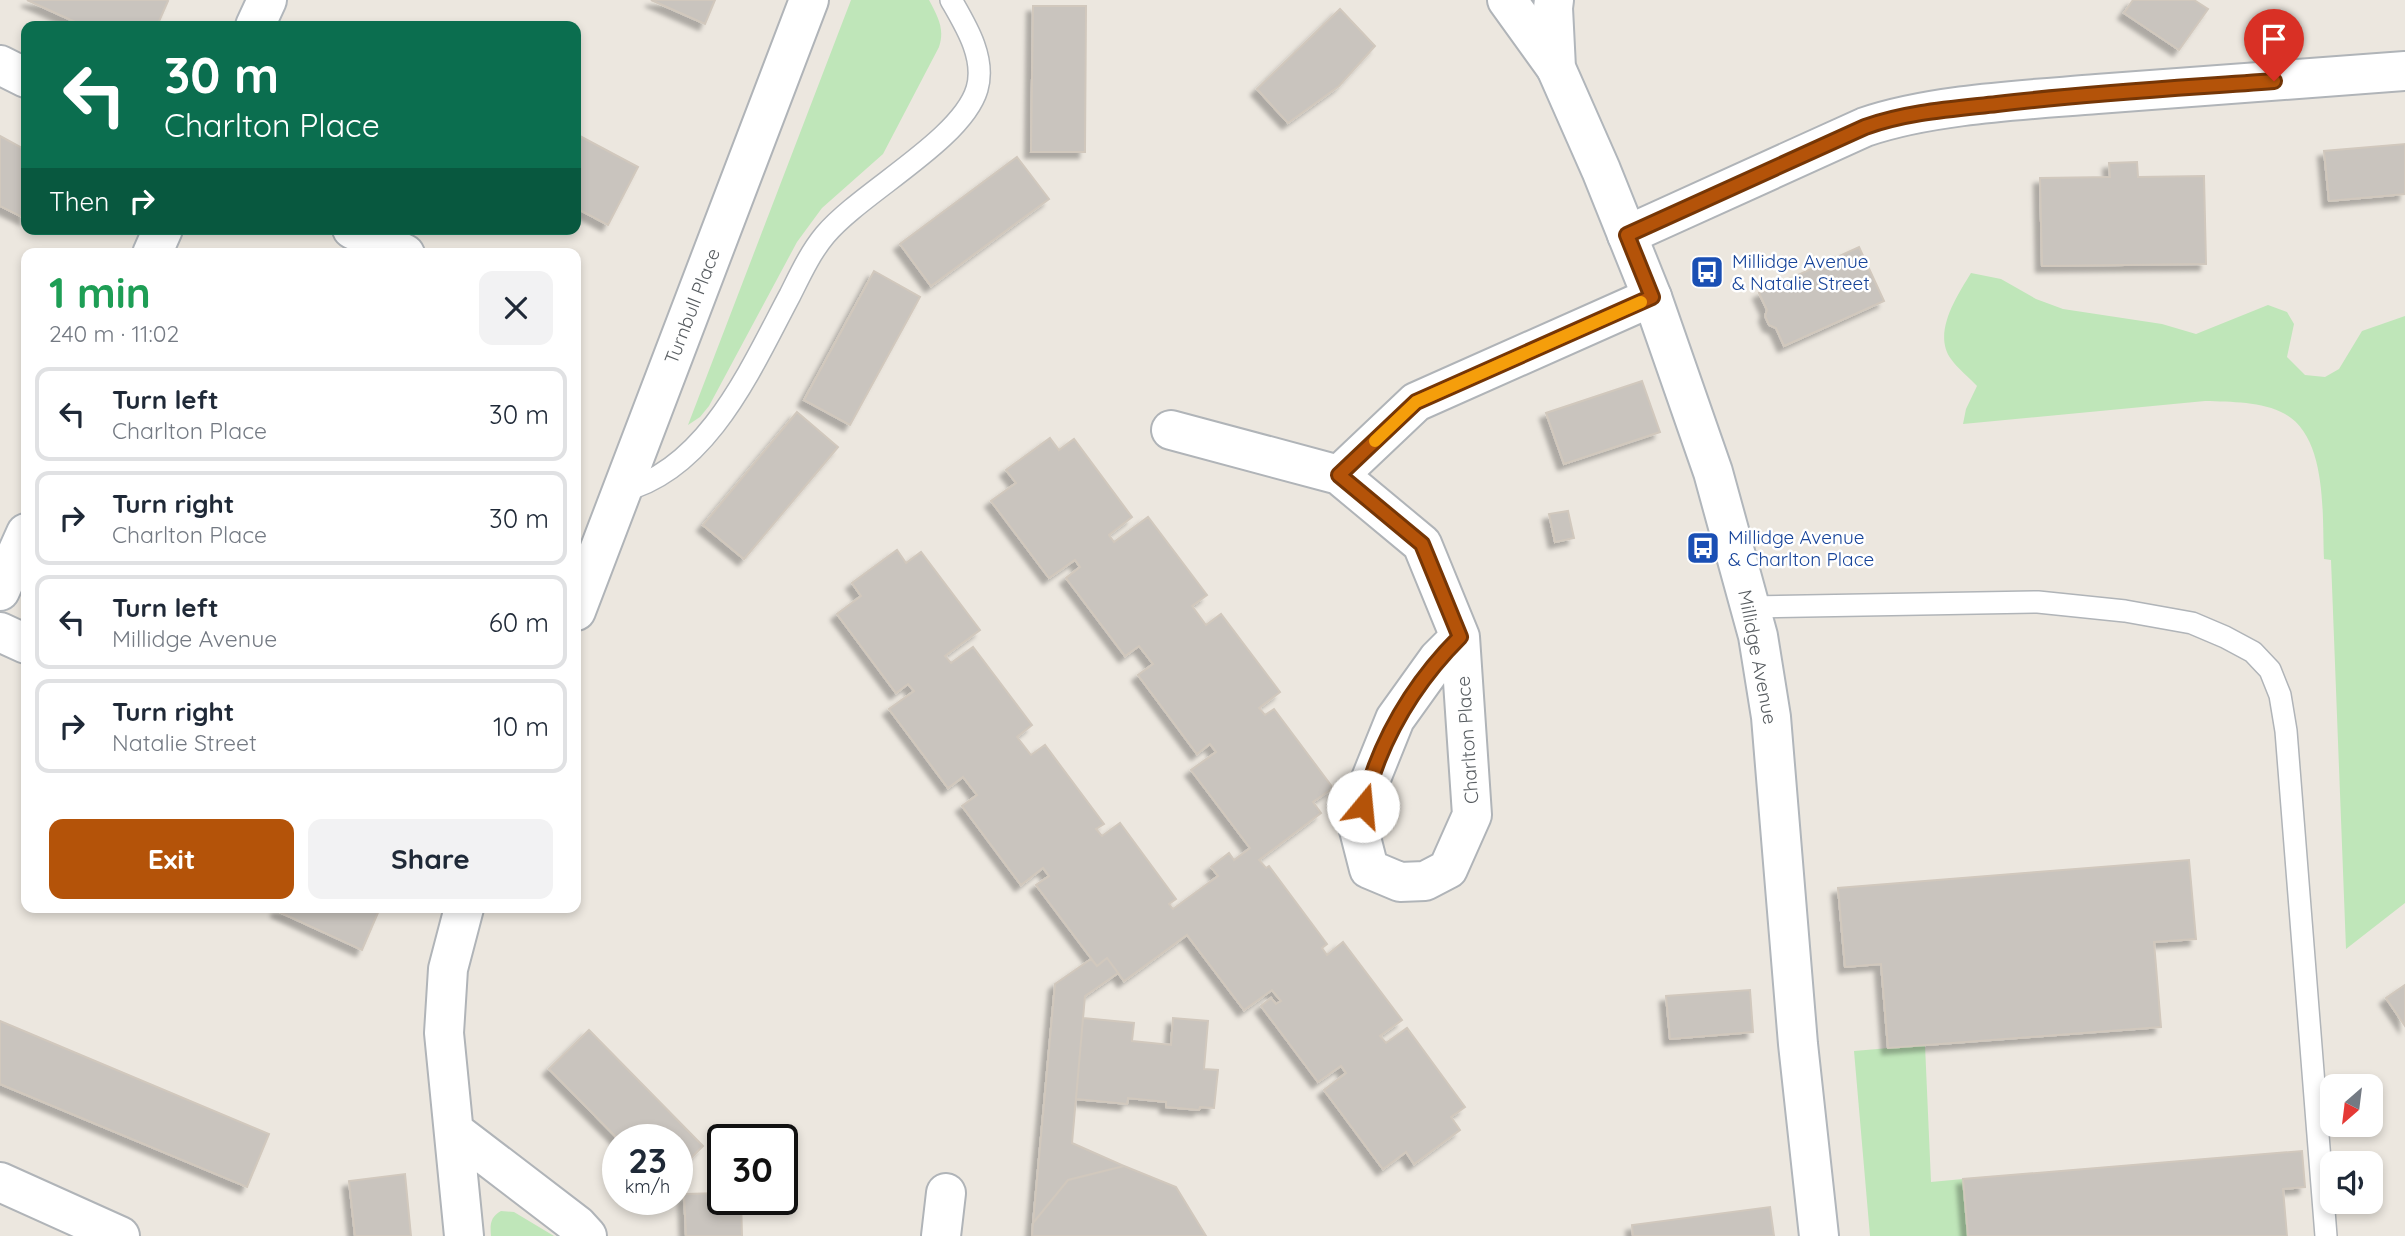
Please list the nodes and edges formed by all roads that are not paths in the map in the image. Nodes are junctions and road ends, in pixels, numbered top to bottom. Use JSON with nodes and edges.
{"nodes":[{"id":1,"x":267,"y":0,"type":"edge"},
{"id":2,"x":809,"y":0,"type":"edge"},
{"id":3,"x":951,"y":0,"type":"edge"},
{"id":4,"x":1507,"y":0,"type":"edge"},
{"id":5,"x":1554,"y":0,"type":"edge"},
{"id":6,"x":257,"y":21,"type":"edge"},
{"id":7,"x":0,"y":65,"type":"edge"},
{"id":8,"x":1556,"y":68,"type":"junction"},
{"id":9,"x":2405,"y":71,"type":"edge"},
{"id":10,"x":21,"y":76,"type":"edge"},
{"id":11,"x":365,"y":235,"type":"edge"},
{"id":12,"x":1627,"y":235,"type":"junction"},
{"id":13,"x":392,"y":248,"type":"edge"},
{"id":14,"x":1652,"y":297,"type":"junction"},
{"id":15,"x":1171,"y":430,"type":"dead end"},
{"id":16,"x":1339,"y":475,"type":"junction"},
{"id":17,"x":622,"y":491,"type":"junction"},
{"id":18,"x":21,"y":544,"type":"edge"},
{"id":19,"x":0,"y":591,"type":"edge"},
{"id":20,"x":581,"y":598,"type":"edge"},
{"id":21,"x":1750,"y":607,"type":"junction"},
{"id":22,"x":0,"y":632,"type":"edge"},
{"id":23,"x":1460,"y":637,"type":"junction"},
{"id":24,"x":21,"y":642,"type":"edge"},
{"id":25,"x":463,"y":913,"type":"edge"},
{"id":26,"x":454,"y":1131,"type":"junction"},
{"id":27,"x":0,"y":1182,"type":"edge"},
{"id":28,"x":946,"y":1193,"type":"dead end"},
{"id":29,"x":120,"y":1236,"type":"edge"},
{"id":30,"x":464,"y":1236,"type":"edge"},
{"id":31,"x":587,"y":1236,"type":"edge"},
{"id":32,"x":941,"y":1236,"type":"edge"},
{"id":33,"x":1819,"y":1236,"type":"edge"},
{"id":34,"x":2326,"y":1236,"type":"edge"}],
"edges":[{"from":1,"to":6,"type":"street"},
{"from":2,"to":17,"type":"street","name":"Turnbull Place"},
{"from":3,"to":17,"type":"lane"},
{"from":4,"to":8,"type":"street"},
{"from":5,"to":8,"type":"street"},
{"from":7,"to":10,"type":"street"},
{"from":8,"to":12,"type":"street","name":"Millidge Avenue"},
{"from":9,"to":12,"type":"street"},
{"from":11,"to":13,"type":"street"},
{"from":12,"to":14,"type":"street","name":"Millidge Avenue"},
{"from":14,"to":16,"type":"street"},
{"from":14,"to":21,"type":"street","name":"Millidge Avenue"},
{"from":15,"to":16,"type":"street","name":"Charlton Place"},
{"from":16,"to":23,"type":"street","name":"Charlton Place"},
{"from":17,"to":20,"type":"street","name":"Turnbull Place"},
{"from":18,"to":19,"type":"street"},
{"from":21,"to":33,"type":"street","name":"Millidge Avenue"},
{"from":21,"to":34,"type":"lane"},
{"from":22,"to":24,"type":"street"},
{"from":23,"to":23,"type":"street","name":"Charlton Place"},
{"from":25,"to":26,"type":"street"},
{"from":26,"to":30,"type":"street"},
{"from":26,"to":31,"type":"street"},
{"from":27,"to":29,"type":"street"},
{"from":28,"to":32,"type":"street"}]}
